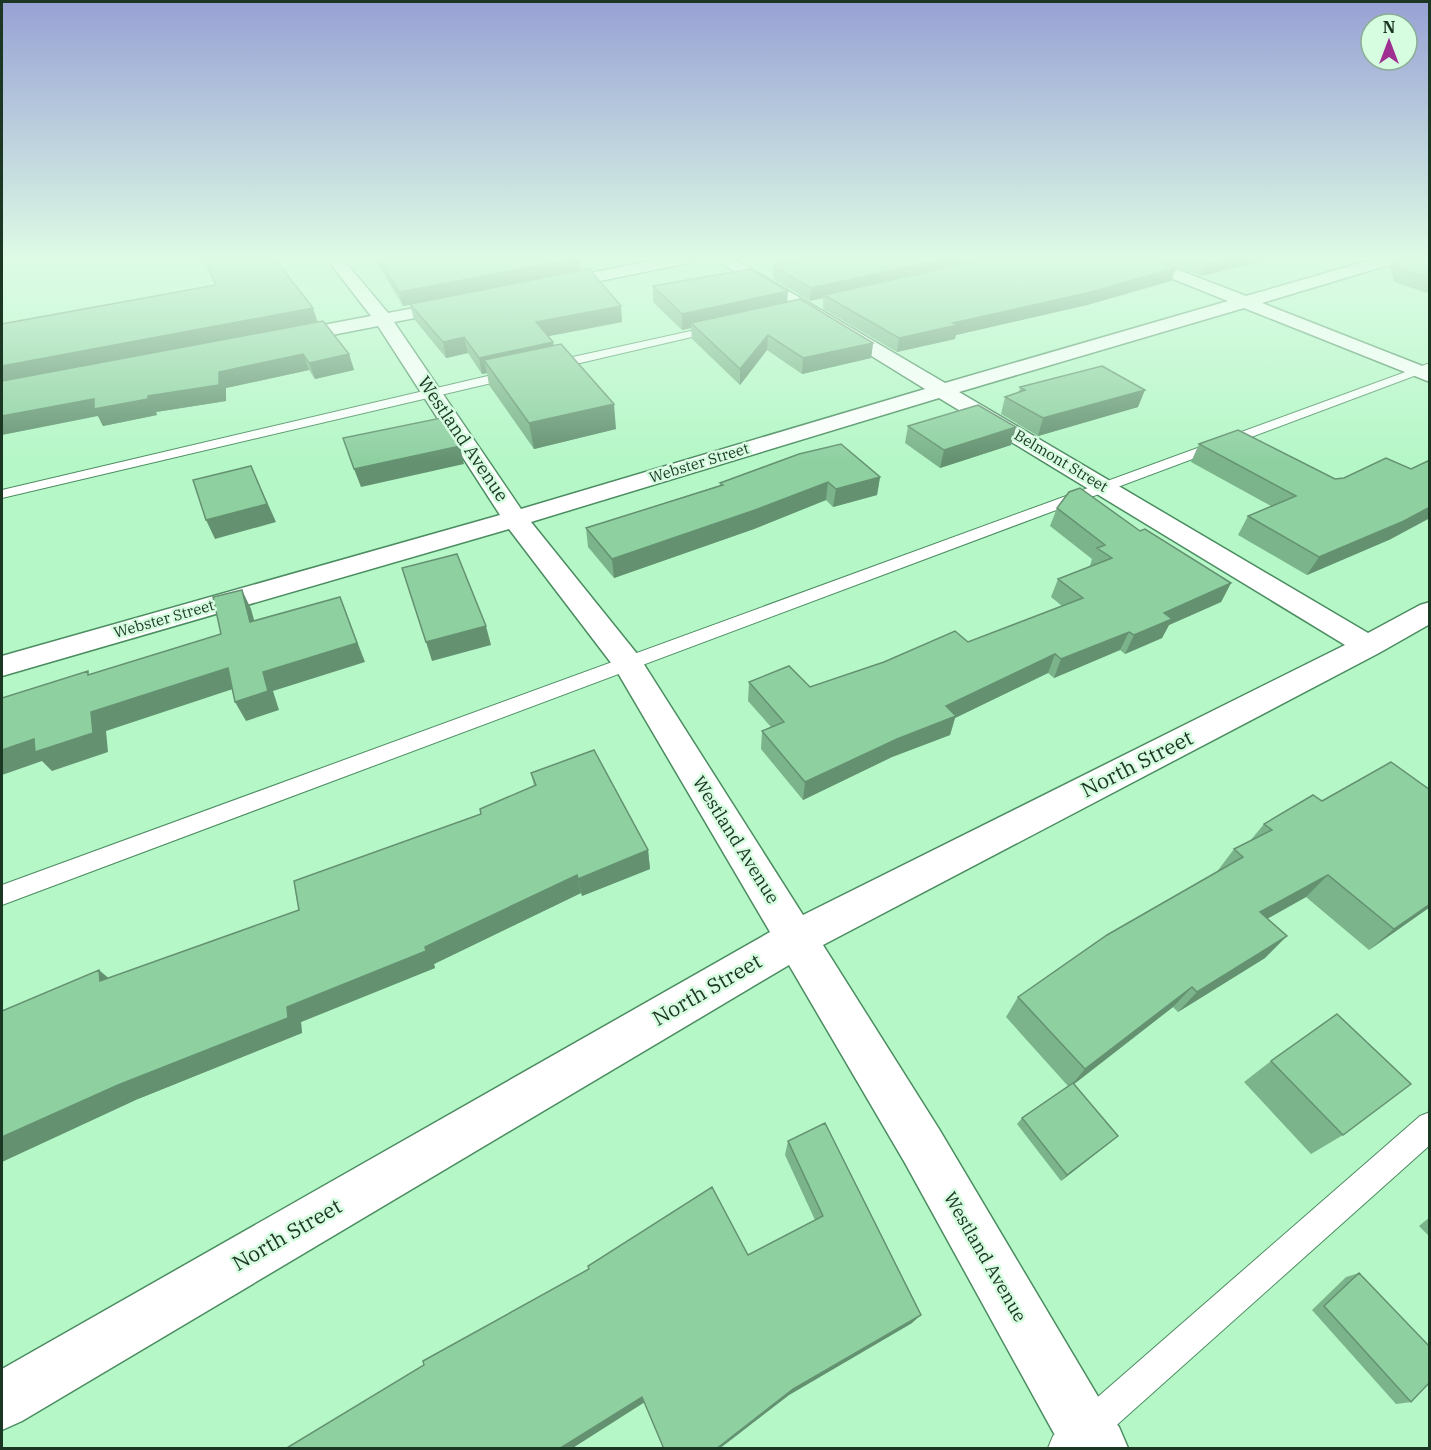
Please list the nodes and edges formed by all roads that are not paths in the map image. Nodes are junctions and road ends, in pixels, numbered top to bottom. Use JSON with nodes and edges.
{"nodes":[{"id":1,"x":349,"y":326,"type":"edge"},
{"id":2,"x":387,"y":326,"type":"edge"},
{"id":3,"x":729,"y":326,"type":"edge"},
{"id":4,"x":834,"y":326,"type":"edge"},
{"id":5,"x":1161,"y":326,"type":"edge"},
{"id":6,"x":1308,"y":326,"type":"edge"},
{"id":7,"x":267,"y":342,"type":"edge"},
{"id":8,"x":1425,"y":371,"type":"edge"},
{"id":9,"x":943,"y":390,"type":"junction"},
{"id":10,"x":431,"y":392,"type":"junction"},
{"id":11,"x":1104,"y":487,"type":"junction"},
{"id":12,"x":2,"y":494,"type":"edge"},
{"id":13,"x":515,"y":519,"type":"junction"},
{"id":14,"x":1430,"y":611,"type":"edge"},
{"id":15,"x":1368,"y":646,"type":"junction"},
{"id":16,"x":627,"y":662,"type":"junction"},
{"id":17,"x":2,"y":666,"type":"edge"},
{"id":18,"x":2,"y":895,"type":"edge"},
{"id":19,"x":797,"y":938,"type":"junction"},
{"id":20,"x":1430,"y":1126,"type":"edge"},
{"id":21,"x":2,"y":1401,"type":"edge"},
{"id":22,"x":1082,"y":1443,"type":"edge"}],
"edges":[{"from":1,"to":7,"type":"street"},
{"from":2,"to":10,"type":"street","name":"Westland Avenue"},
{"from":3,"to":10,"type":"lane"},
{"from":4,"to":9,"type":"street","name":"Belmont Street"},
{"from":5,"to":9,"type":"street","name":"Webster Street"},
{"from":6,"to":8,"type":"street"},
{"from":8,"to":11,"type":"lane"},
{"from":9,"to":11,"type":"street","name":"Belmont Street"},
{"from":9,"to":13,"type":"street","name":"Webster Street"},
{"from":10,"to":12,"type":"lane"},
{"from":10,"to":13,"type":"street","name":"Westland Avenue"},
{"from":11,"to":15,"type":"street","name":"Belmont Street"},
{"from":11,"to":16,"type":"lane"},
{"from":13,"to":16,"type":"street","name":"Westland Avenue"},
{"from":13,"to":17,"type":"street","name":"Webster Street"},
{"from":14,"to":15,"type":"street","name":"North Street"},
{"from":15,"to":19,"type":"street","name":"North Street"},
{"from":16,"to":18,"type":"lane"},
{"from":16,"to":19,"type":"street","name":"Westland Avenue"},
{"from":19,"to":21,"type":"street","name":"North Street"},
{"from":19,"to":22,"type":"street","name":"Westland Avenue"},
{"from":20,"to":22,"type":"lane"}]}
